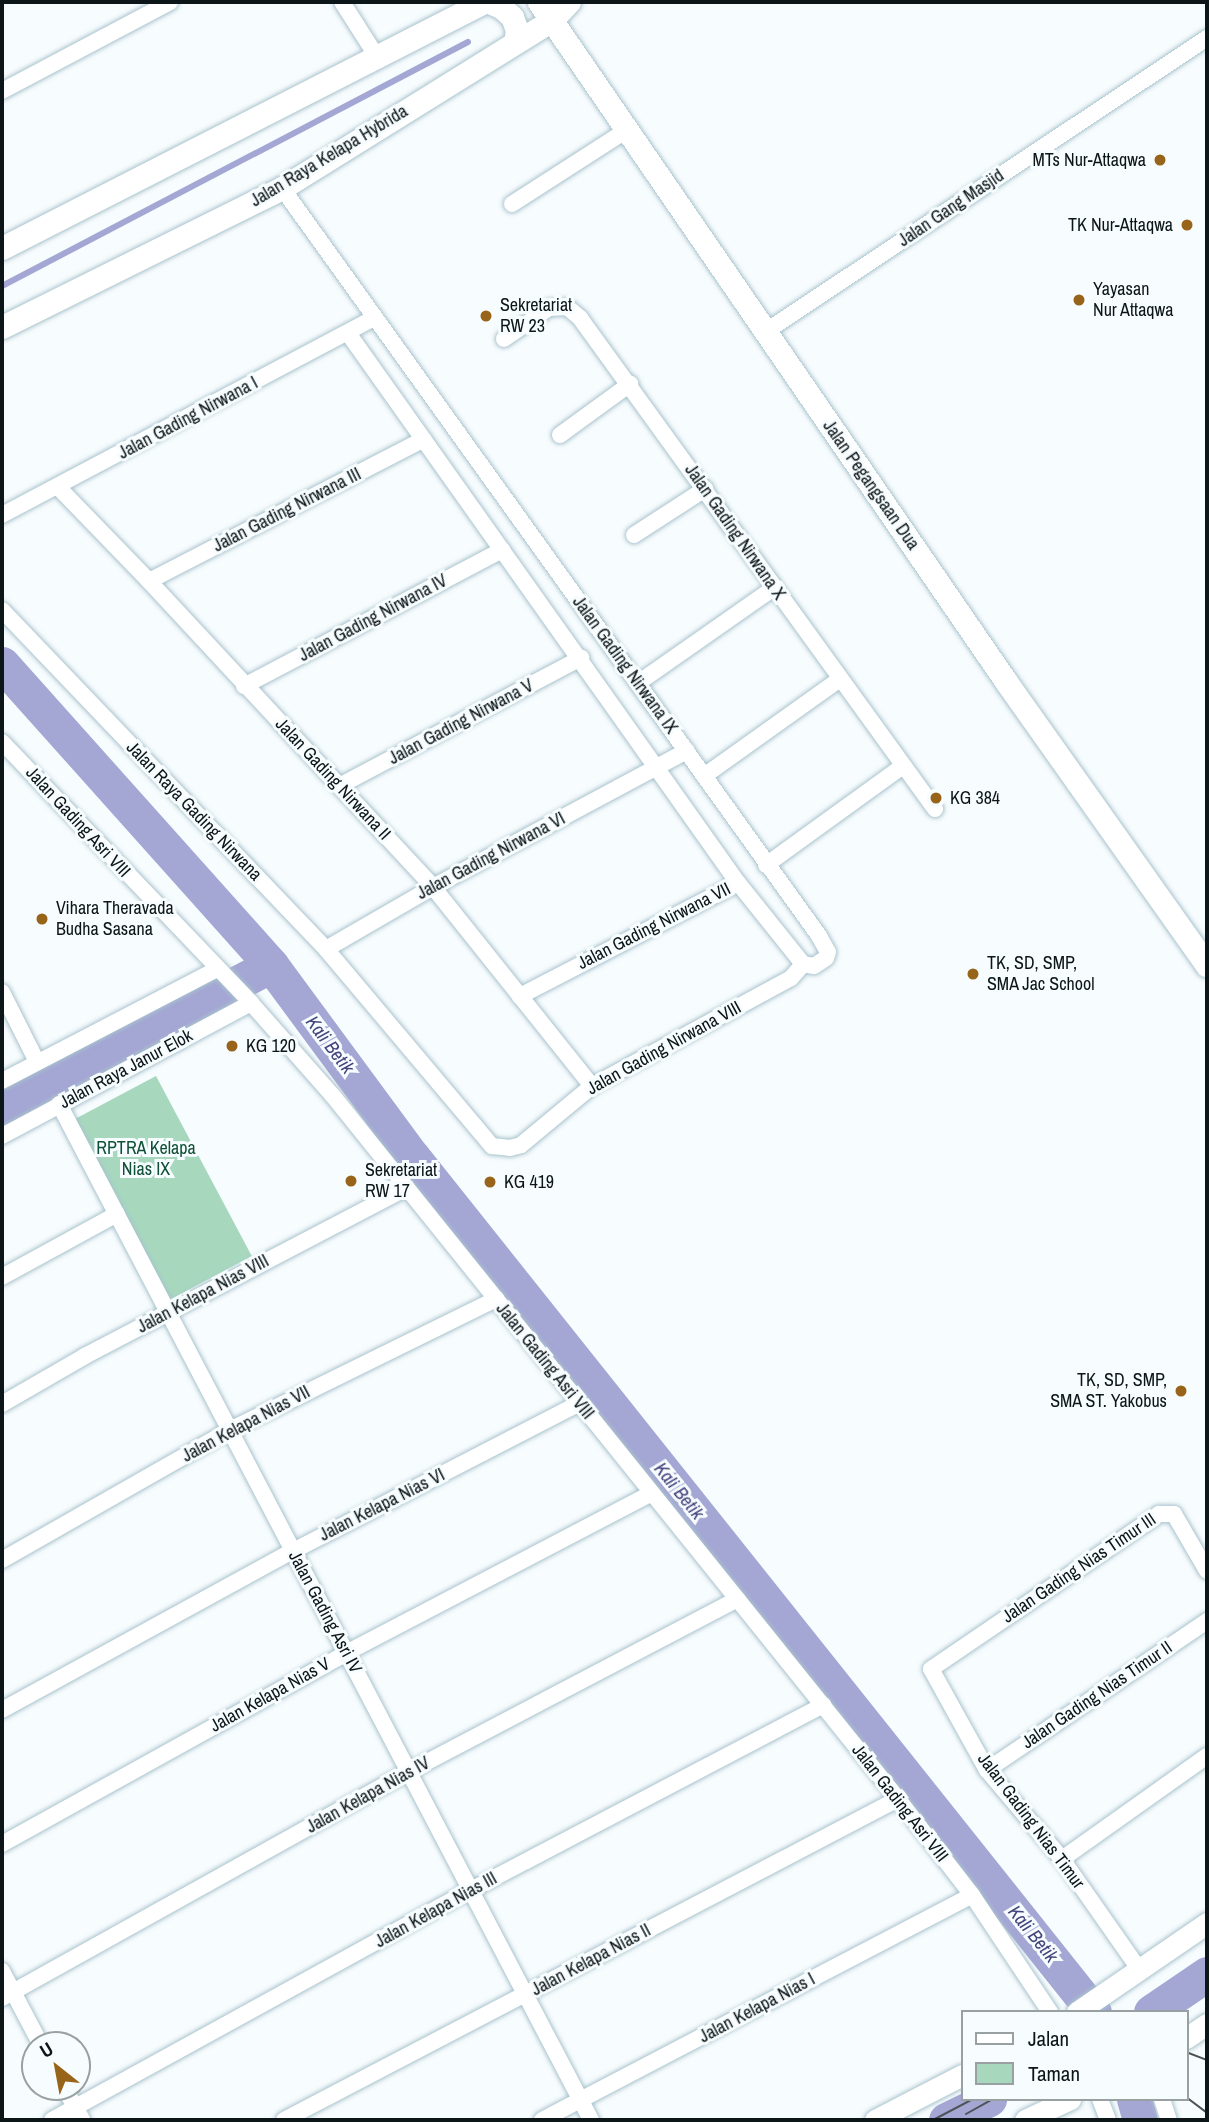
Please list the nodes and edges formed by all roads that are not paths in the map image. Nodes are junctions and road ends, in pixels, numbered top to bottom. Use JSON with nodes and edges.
{"nodes":[{"id":1,"x":170,"y":2,"type":"edge"},
{"id":2,"x":342,"y":2,"type":"edge"},
{"id":3,"x":487,"y":2,"type":"edge"},
{"id":4,"x":569,"y":2,"type":"edge"},
{"id":5,"x":466,"y":9,"type":"edge"},
{"id":6,"x":546,"y":11,"type":"edge"},
{"id":7,"x":1207,"y":38,"type":"edge"},
{"id":8,"x":515,"y":42,"type":"junction"},
{"id":9,"x":377,"y":57,"type":"junction"},
{"id":10,"x":2,"y":91,"type":"edge"},
{"id":11,"x":626,"y":131,"type":"junction"},
{"id":12,"x":282,"y":188,"type":"junction"},
{"id":13,"x":512,"y":204,"type":"dead end"},
{"id":14,"x":2,"y":248,"type":"edge"},
{"id":15,"x":374,"y":318,"type":"junction"},
{"id":16,"x":2,"y":327,"type":"edge"},
{"id":17,"x":765,"y":332,"type":"junction"},
{"id":18,"x":348,"y":333,"type":"junction"},
{"id":19,"x":504,"y":339,"type":"dead end"},
{"id":20,"x":630,"y":384,"type":"junction"},
{"id":21,"x":560,"y":435,"type":"dead end"},
{"id":22,"x":424,"y":439,"type":"junction"},
{"id":23,"x":58,"y":487,"type":"junction"},
{"id":24,"x":705,"y":489,"type":"junction"},
{"id":25,"x":2,"y":515,"type":"edge"},
{"id":26,"x":634,"y":535,"type":"dead end"},
{"id":27,"x":502,"y":550,"type":"junction"},
{"id":28,"x":149,"y":581,"type":"junction"},
{"id":29,"x":775,"y":587,"type":"junction"},
{"id":30,"x":2,"y":610,"type":"edge"},
{"id":31,"x":582,"y":658,"type":"junction"},
{"id":32,"x":840,"y":679,"type":"junction"},
{"id":33,"x":638,"y":683,"type":"junction"},
{"id":34,"x":244,"y":686,"type":"junction"},
{"id":35,"x":2,"y":742,"type":"edge"},
{"id":36,"x":687,"y":751,"type":"junction"},
{"id":37,"x":903,"y":766,"type":"junction"},
{"id":38,"x":658,"y":767,"type":"junction"},
{"id":39,"x":704,"y":776,"type":"junction"},
{"id":40,"x":341,"y":785,"type":"junction"},
{"id":41,"x":935,"y":809,"type":"dead end"},
{"id":42,"x":766,"y":866,"type":"junction"},
{"id":43,"x":738,"y":883,"type":"junction"},
{"id":44,"x":433,"y":887,"type":"junction"},
{"id":45,"x":326,"y":949,"type":"junction"},
{"id":46,"x":803,"y":964,"type":"junction"},
{"id":47,"x":1207,"y":965,"type":"edge"},
{"id":48,"x":218,"y":970,"type":"junction"},
{"id":49,"x":2,"y":992,"type":"edge"},
{"id":50,"x":520,"y":996,"type":"junction"},
{"id":51,"x":249,"y":1001,"type":"junction"},
{"id":52,"x":382,"y":1017,"type":"joint"},
{"id":53,"x":37,"y":1062,"type":"junction"},
{"id":54,"x":2,"y":1081,"type":"edge"},
{"id":55,"x":592,"y":1086,"type":"junction"},
{"id":56,"x":59,"y":1104,"type":"junction"},
{"id":57,"x":2,"y":1136,"type":"edge"},
{"id":58,"x":407,"y":1188,"type":"junction"},
{"id":59,"x":117,"y":1214,"type":"junction"},
{"id":60,"x":2,"y":1277,"type":"edge"},
{"id":61,"x":496,"y":1299,"type":"junction"},
{"id":62,"x":168,"y":1312,"type":"junction"},
{"id":63,"x":580,"y":1403,"type":"junction"},
{"id":64,"x":2,"y":1404,"type":"edge"},
{"id":65,"x":230,"y":1430,"type":"junction"},
{"id":66,"x":652,"y":1493,"type":"junction"},
{"id":67,"x":293,"y":1551,"type":"junction"},
{"id":68,"x":2,"y":1560,"type":"edge"},
{"id":69,"x":1207,"y":1571,"type":"edge"},
{"id":70,"x":737,"y":1600,"type":"junction"},
{"id":71,"x":1207,"y":1621,"type":"edge"},
{"id":72,"x":346,"y":1653,"type":"junction"},
{"id":73,"x":931,"y":1669,"type":"joint"},
{"id":74,"x":823,"y":1706,"type":"junction"},
{"id":75,"x":2,"y":1710,"type":"edge"},
{"id":76,"x":1207,"y":1756,"type":"edge"},
{"id":77,"x":987,"y":1770,"type":"junction"},
{"id":78,"x":408,"y":1772,"type":"junction"},
{"id":79,"x":898,"y":1798,"type":"junction"},
{"id":80,"x":2,"y":1844,"type":"edge"},
{"id":81,"x":1062,"y":1859,"type":"junction"},
{"id":82,"x":471,"y":1890,"type":"junction"},
{"id":83,"x":972,"y":1895,"type":"junction"},
{"id":84,"x":1207,"y":1923,"type":"edge"},
{"id":85,"x":1139,"y":1969,"type":"junction"},
{"id":86,"x":2,"y":1971,"type":"edge"},
{"id":87,"x":525,"y":1994,"type":"junction"},
{"id":88,"x":7,"y":1995,"type":"edge"},
{"id":89,"x":1049,"y":2010,"type":"edge"},
{"id":90,"x":1080,"y":2010,"type":"edge"},
{"id":91,"x":1207,"y":2024,"type":"edge"},
{"id":92,"x":31,"y":2031,"type":"edge"},
{"id":93,"x":1188,"y":2037,"type":"edge"},
{"id":94,"x":960,"y":2076,"type":"edge"},
{"id":95,"x":580,"y":2100,"type":"junction"},
{"id":96,"x":1066,"y":2101,"type":"edge"},
{"id":97,"x":1101,"y":2101,"type":"edge"},
{"id":98,"x":1163,"y":2101,"type":"edge"},
{"id":99,"x":78,"y":2114,"type":"edge"},
{"id":100,"x":52,"y":2120,"type":"edge"},
{"id":101,"x":284,"y":2120,"type":"edge"},
{"id":102,"x":542,"y":2120,"type":"edge"},
{"id":103,"x":591,"y":2120,"type":"edge"},
{"id":104,"x":875,"y":2120,"type":"edge"},
{"id":105,"x":1025,"y":2120,"type":"edge"},
{"id":106,"x":1108,"y":2120,"type":"edge"},
{"id":107,"x":1169,"y":2120,"type":"edge"}],
"edges":[{"from":1,"to":10,"type":"street"},
{"from":2,"to":9,"type":"street"},
{"from":3,"to":5,"type":"main road"},
{"from":3,"to":8,"type":"main road"},
{"from":4,"to":6,"type":"main road","name":"Jalan Raya Kelapa Hybrida"},
{"from":5,"to":9,"type":"main road"},
{"from":6,"to":8,"type":"main road","name":"Jalan Raya Kelapa Hybrida"},
{"from":6,"to":11,"type":"main road","name":"Jalan Pegangsaan Dua"},
{"from":7,"to":17,"type":"street","name":"Jalan Gang Masjid"},
{"from":8,"to":12,"type":"main road","name":"Jalan Raya Kelapa Hybrida"},
{"from":9,"to":14,"type":"main road"},
{"from":11,"to":13,"type":"street"},
{"from":11,"to":17,"type":"main road","name":"Jalan Pegangsaan Dua"},
{"from":12,"to":15,"type":"street","name":"Jalan Gading Nirwana IX"},
{"from":12,"to":16,"type":"main road","name":"Jalan Raya Kelapa Hybrida"},
{"from":15,"to":18,"type":"street","name":"Jalan Gading Nirwana I"},
{"from":15,"to":33,"type":"street","name":"Jalan Gading Nirwana IX"},
{"from":17,"to":47,"type":"main road","name":"Jalan Pegangsaan Dua"},
{"from":18,"to":22,"type":"street","name":"Jalan Gading Nirwana IX"},
{"from":18,"to":23,"type":"street","name":"Jalan Gading Nirwana I"},
{"from":19,"to":20,"type":"street","name":"Jalan Gading Nirwana X"},
{"from":20,"to":21,"type":"street"},
{"from":20,"to":24,"type":"street","name":"Jalan Gading Nirwana X"},
{"from":22,"to":27,"type":"street","name":"Jalan Gading Nirwana IX"},
{"from":22,"to":28,"type":"street","name":"Jalan Gading Nirwana III"},
{"from":23,"to":25,"type":"street","name":"Jalan Gading Nirwana I"},
{"from":23,"to":28,"type":"street","name":"Jalan Gading Nirwana II"},
{"from":24,"to":26,"type":"street"},
{"from":24,"to":29,"type":"street","name":"Jalan Gading Nirwana X"},
{"from":27,"to":31,"type":"street","name":"Jalan Gading Nirwana IX"},
{"from":27,"to":34,"type":"street","name":"Jalan Gading Nirwana IV"},
{"from":28,"to":34,"type":"street","name":"Jalan Gading Nirwana II"},
{"from":29,"to":32,"type":"street","name":"Jalan Gading Nirwana X"},
{"from":29,"to":33,"type":"street"},
{"from":30,"to":45,"type":"street","name":"Jalan Raya Gading Nirwana"},
{"from":31,"to":38,"type":"street","name":"Jalan Gading Nirwana IX"},
{"from":31,"to":40,"type":"street","name":"Jalan Gading Nirwana V"},
{"from":32,"to":37,"type":"street","name":"Jalan Gading Nirwana X"},
{"from":32,"to":39,"type":"street"},
{"from":33,"to":36,"type":"street","name":"Jalan Gading Nirwana IX"},
{"from":34,"to":40,"type":"street","name":"Jalan Gading Nirwana II"},
{"from":35,"to":48,"type":"street","name":"Jalan Gading Asri VIII"},
{"from":36,"to":38,"type":"street","name":"Jalan Gading Nirwana IX"},
{"from":36,"to":39,"type":"street"},
{"from":37,"to":41,"type":"street","name":"Jalan Gading Nirwana X"},
{"from":37,"to":42,"type":"street"},
{"from":38,"to":43,"type":"street","name":"Jalan Gading Nirwana VII"},
{"from":38,"to":44,"type":"street","name":"Jalan Gading Nirwana VI"},
{"from":39,"to":42,"type":"street"},
{"from":40,"to":44,"type":"street","name":"Jalan Gading Nirwana II"},
{"from":42,"to":46,"type":"street","name":"Jalan Gading Nirwana VIII"},
{"from":43,"to":46,"type":"street"},
{"from":43,"to":50,"type":"street","name":"Jalan Gading Nirwana VII"},
{"from":44,"to":45,"type":"street","name":"Jalan Gading Nirwana VI"},
{"from":44,"to":50,"type":"street","name":"Jalan Gading Nirwana II"},
{"from":45,"to":52,"type":"street","name":"Jalan Raya Gading Nirwana"},
{"from":46,"to":55,"type":"street","name":"Jalan Gading Nirwana VIII"},
{"from":48,"to":51,"type":"street","name":"Jalan Gading Asri VIII"},
{"from":48,"to":53,"type":"street"},
{"from":49,"to":53,"type":"street"},
{"from":50,"to":55,"type":"street","name":"Jalan Gading Nirwana II"},
{"from":51,"to":56,"type":"street","name":"Jalan Raya Janur Elok"},
{"from":51,"to":58,"type":"street","name":"Jalan Gading Asri VIII"},
{"from":52,"to":55,"type":"street","name":"Jalan Gading Nirwana VIII"},
{"from":53,"to":54,"type":"street"},
{"from":56,"to":57,"type":"street","name":"Jalan Raya Janur Elok"},
{"from":56,"to":59,"type":"street","name":"Jalan Gading Asri IV"},
{"from":58,"to":61,"type":"street","name":"Jalan Gading Asri VIII"},
{"from":58,"to":62,"type":"street","name":"Jalan Kelapa Nias VIII"},
{"from":59,"to":60,"type":"street"},
{"from":59,"to":62,"type":"street","name":"Jalan Gading Asri IV"},
{"from":61,"to":63,"type":"street","name":"Jalan Gading Asri VIII"},
{"from":61,"to":65,"type":"street","name":"Jalan Kelapa Nias VII"},
{"from":62,"to":64,"type":"street","name":"Jalan Kelapa Nias VIII"},
{"from":62,"to":65,"type":"street","name":"Jalan Gading Asri IV"},
{"from":63,"to":66,"type":"street","name":"Jalan Gading Asri VIII"},
{"from":63,"to":67,"type":"street","name":"Jalan Kelapa Nias VI"},
{"from":65,"to":67,"type":"street","name":"Jalan Gading Asri IV"},
{"from":65,"to":68,"type":"street","name":"Jalan Kelapa Nias VII"},
{"from":66,"to":70,"type":"street","name":"Jalan Gading Asri VIII"},
{"from":66,"to":72,"type":"street","name":"Jalan Kelapa Nias V"},
{"from":67,"to":72,"type":"street","name":"Jalan Gading Asri IV"},
{"from":67,"to":75,"type":"street","name":"Jalan Kelapa Nias VI"},
{"from":69,"to":73,"type":"street","name":"Jalan Gading Nias Timur III"},
{"from":70,"to":74,"type":"street","name":"Jalan Gading Asri VIII"},
{"from":70,"to":78,"type":"street","name":"Jalan Kelapa Nias IV"},
{"from":71,"to":77,"type":"street","name":"Jalan Gading Nias Timur II"},
{"from":72,"to":78,"type":"street","name":"Jalan Gading Asri IV"},
{"from":72,"to":80,"type":"street","name":"Jalan Kelapa Nias V"},
{"from":73,"to":77,"type":"street","name":"Jalan Gading Nias Timur"},
{"from":74,"to":79,"type":"street","name":"Jalan Gading Asri VIII"},
{"from":74,"to":82,"type":"street","name":"Jalan Kelapa Nias III"},
{"from":76,"to":81,"type":"street"},
{"from":77,"to":81,"type":"street","name":"Jalan Gading Nias Timur"},
{"from":78,"to":82,"type":"street","name":"Jalan Gading Asri IV"},
{"from":78,"to":88,"type":"street","name":"Jalan Kelapa Nias IV"},
{"from":79,"to":83,"type":"street","name":"Jalan Gading Asri VIII"},
{"from":79,"to":87,"type":"street","name":"Jalan Kelapa Nias II"},
{"from":81,"to":85,"type":"street","name":"Jalan Gading Nias Timur"},
{"from":82,"to":87,"type":"street","name":"Jalan Gading Asri IV"},
{"from":82,"to":99,"type":"street","name":"Jalan Kelapa Nias III"},
{"from":83,"to":89,"type":"street","name":"Jalan Gading Asri VIII"},
{"from":83,"to":95,"type":"street","name":"Jalan Kelapa Nias I"},
{"from":84,"to":85,"type":"street"},
{"from":85,"to":90,"type":"street"},
{"from":86,"to":88,"type":"street"},
{"from":87,"to":95,"type":"street","name":"Jalan Gading Asri IV"},
{"from":87,"to":101,"type":"street","name":"Jalan Kelapa Nias II"},
{"from":88,"to":92,"type":"street"},
{"from":91,"to":93,"type":"street"},
{"from":94,"to":104,"type":"street"},
{"from":95,"to":102,"type":"street","name":"Jalan Kelapa Nias I"},
{"from":95,"to":103,"type":"street","name":"Jalan Gading Asri IV"},
{"from":96,"to":105,"type":"street"},
{"from":97,"to":106,"type":"street"},
{"from":98,"to":107,"type":"street"},
{"from":99,"to":100,"type":"street","name":"Jalan Kelapa Nias III"}]}
